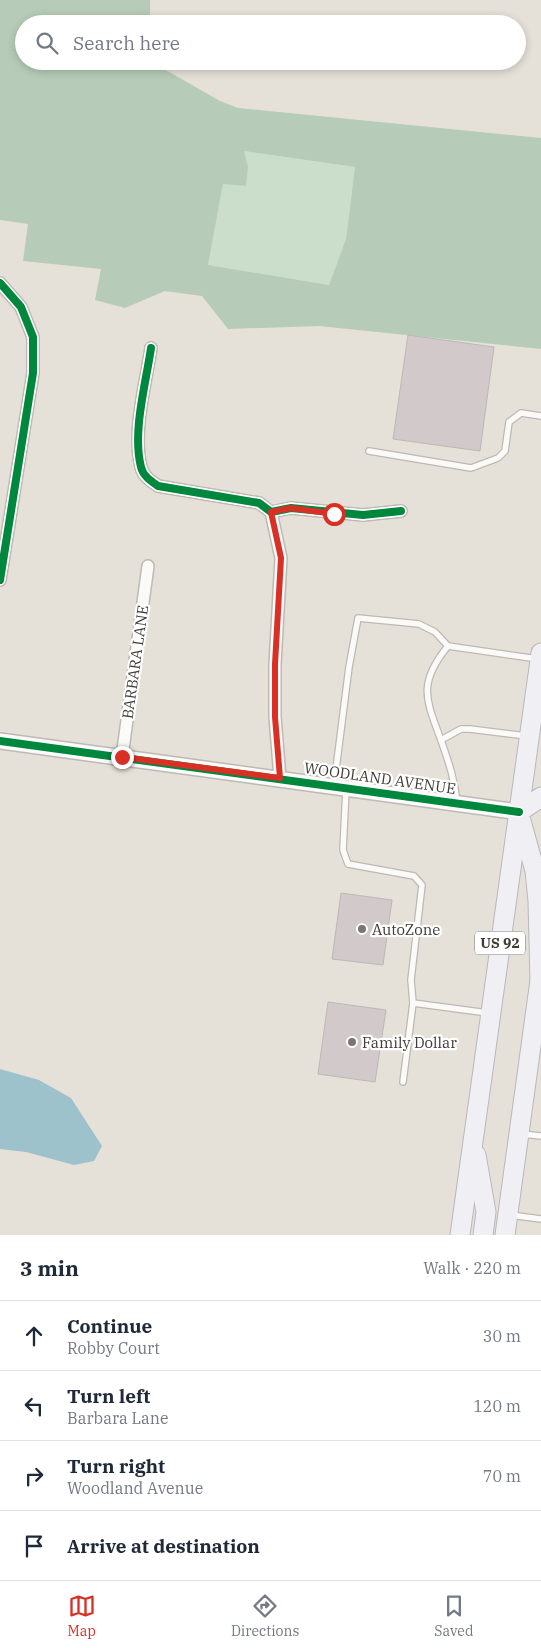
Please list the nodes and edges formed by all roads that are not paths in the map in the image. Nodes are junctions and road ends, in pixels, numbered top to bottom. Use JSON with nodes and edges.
{"nodes":[{"id":1,"x":0,"y":283,"type":"edge"},
{"id":2,"x":151,"y":348,"type":"dead end"},
{"id":3,"x":541,"y":416,"type":"edge"},
{"id":4,"x":369,"y":451,"type":"dead end"},
{"id":5,"x":401,"y":511,"type":"dead end"},
{"id":6,"x":271,"y":512,"type":"junction"},
{"id":7,"x":148,"y":566,"type":"dead end"},
{"id":8,"x":0,"y":580,"type":"edge"},
{"id":9,"x":448,"y":646,"type":"junction"},
{"id":10,"x":541,"y":656,"type":"edge"},
{"id":11,"x":529,"y":736,"type":"junction"},
{"id":12,"x":441,"y":740,"type":"junction"},
{"id":13,"x":0,"y":742,"type":"edge"},
{"id":14,"x":122,"y":757,"type":"junction"},
{"id":15,"x":280,"y":778,"type":"junction"},
{"id":16,"x":340,"y":786,"type":"junction"},
{"id":17,"x":541,"y":797,"type":"edge"},
{"id":18,"x":457,"y":803,"type":"junction"},
{"id":19,"x":519,"y":812,"type":"junction"},
{"id":20,"x":540,"y":978,"type":"edge"},
{"id":21,"x":412,"y":1003,"type":"junction"},
{"id":22,"x":539,"y":1011,"type":"edge"},
{"id":23,"x":490,"y":1013,"type":"junction"},
{"id":24,"x":403,"y":1082,"type":"dead end"},
{"id":25,"x":520,"y":1133,"type":"junction"},
{"id":26,"x":541,"y":1136,"type":"edge"},
{"id":27,"x":473,"y":1137,"type":"junction"},
{"id":28,"x":508,"y":1214,"type":"junction"},
{"id":29,"x":541,"y":1219,"type":"edge"},
{"id":30,"x":460,"y":1235,"type":"edge"},
{"id":31,"x":483,"y":1235,"type":"edge"},
{"id":32,"x":505,"y":1235,"type":"edge"}],
"edges":[{"from":1,"to":8,"type":"street"},
{"from":2,"to":6,"type":"street"},
{"from":3,"to":4,"type":"lane"},
{"from":5,"to":6,"type":"street"},
{"from":6,"to":15,"type":"street"},
{"from":7,"to":14,"type":"street","name":"BARBARA LANE"},
{"from":9,"to":10,"type":"lane"},
{"from":9,"to":12,"type":"lane"},
{"from":9,"to":16,"type":"lane"},
{"from":10,"to":11,"type":"main road","number":"US 92"},
{"from":11,"to":12,"type":"lane"},
{"from":11,"to":19,"type":"main road","number":"US 92"},
{"from":12,"to":18,"type":"lane"},
{"from":13,"to":14,"type":"street","name":"WOODLAND AVENUE"},
{"from":14,"to":15,"type":"street","name":"WOODLAND AVENUE"},
{"from":15,"to":16,"type":"street","name":"WOODLAND AVENUE"},
{"from":16,"to":18,"type":"street","name":"WOODLAND AVENUE"},
{"from":16,"to":21,"type":"lane"},
{"from":17,"to":19,"type":"main road"},
{"from":18,"to":19,"type":"street","name":"WOODLAND AVENUE"},
{"from":19,"to":20,"type":"main road"},
{"from":19,"to":23,"type":"main road","number":"US 92"},
{"from":20,"to":22,"type":"main road"},
{"from":21,"to":23,"type":"lane"},
{"from":21,"to":24,"type":"lane"},
{"from":22,"to":25,"type":"main road"},
{"from":23,"to":27,"type":"main road","number":"US 92"},
{"from":25,"to":26,"type":"lane"},
{"from":25,"to":28,"type":"main road"},
{"from":27,"to":30,"type":"main road","number":"US 92"},
{"from":27,"to":31,"type":"main road"},
{"from":28,"to":29,"type":"lane"},
{"from":28,"to":32,"type":"main road"}]}
